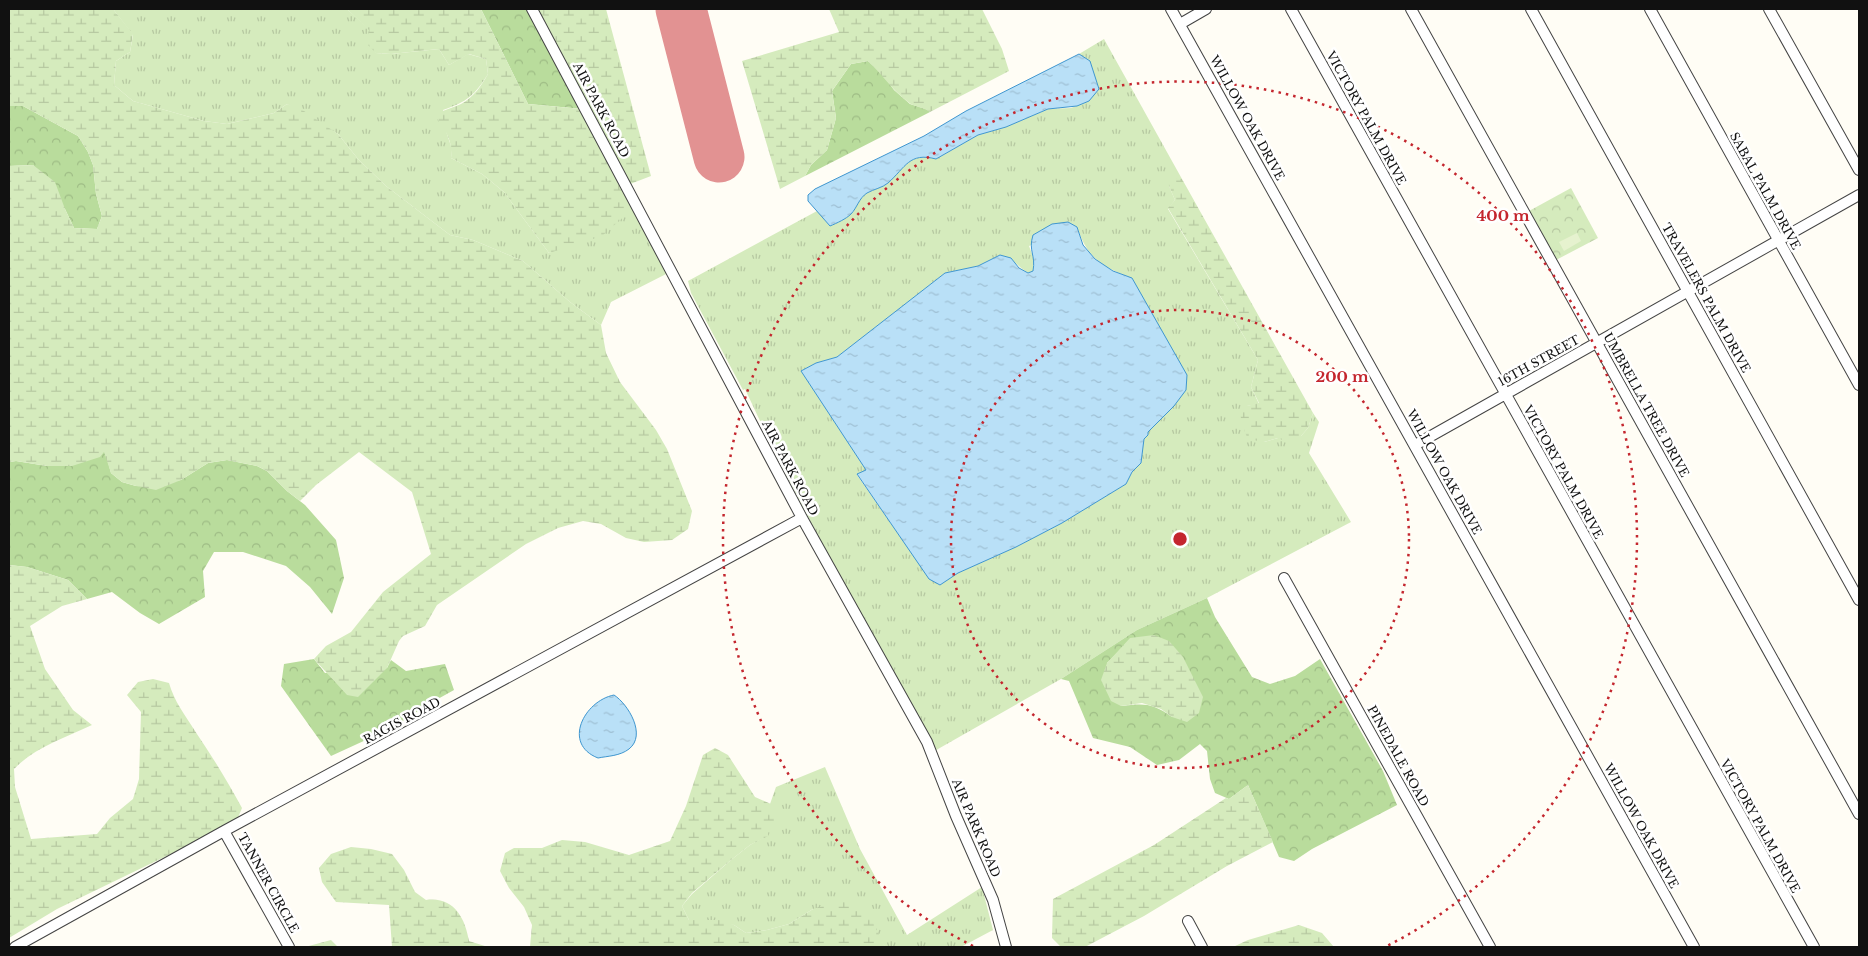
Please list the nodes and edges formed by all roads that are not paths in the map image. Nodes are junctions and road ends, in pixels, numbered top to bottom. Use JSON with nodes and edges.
{"nodes":[{"id":1,"x":532,"y":9,"type":"edge"},
{"id":2,"x":1171,"y":9,"type":"edge"},
{"id":3,"x":1206,"y":9,"type":"edge"},
{"id":4,"x":1291,"y":9,"type":"edge"},
{"id":5,"x":1411,"y":9,"type":"edge"},
{"id":6,"x":1530,"y":9,"type":"edge"},
{"id":7,"x":1650,"y":9,"type":"edge"},
{"id":8,"x":1769,"y":9,"type":"edge"},
{"id":9,"x":1180,"y":24,"type":"junction"},
{"id":10,"x":1859,"y":170,"type":"edge"},
{"id":11,"x":1859,"y":195,"type":"edge"},
{"id":12,"x":1779,"y":240,"type":"junction"},
{"id":13,"x":1688,"y":292,"type":"junction"},
{"id":14,"x":1597,"y":343,"type":"junction"},
{"id":15,"x":1859,"y":385,"type":"edge"},
{"id":16,"x":1506,"y":394,"type":"junction"},
{"id":17,"x":1415,"y":445,"type":"junction"},
{"id":18,"x":802,"y":518,"type":"junction"},
{"id":19,"x":1284,"y":578,"type":"dead end"},
{"id":20,"x":1859,"y":600,"type":"edge"},
{"id":21,"x":1859,"y":814,"type":"edge"},
{"id":22,"x":224,"y":831,"type":"junction"},
{"id":23,"x":1188,"y":921,"type":"dead end"},
{"id":24,"x":15,"y":947,"type":"edge"},
{"id":25,"x":289,"y":947,"type":"edge"},
{"id":26,"x":1006,"y":947,"type":"edge"},
{"id":27,"x":1202,"y":947,"type":"edge"},
{"id":28,"x":1490,"y":947,"type":"edge"},
{"id":29,"x":1694,"y":947,"type":"edge"},
{"id":30,"x":1814,"y":947,"type":"edge"}],
"edges":[{"from":1,"to":18,"type":"street","name":"AIR PARK ROAD"},
{"from":2,"to":9,"type":"street","name":"WILLOW OAK DRIVE"},
{"from":3,"to":9,"type":"street"},
{"from":4,"to":16,"type":"street","name":"VICTORY PALM DRIVE"},
{"from":5,"to":14,"type":"street","name":"UMBRELLA TREE DRIVE"},
{"from":6,"to":13,"type":"street","name":"TRAVELERS PALM DRIVE"},
{"from":7,"to":12,"type":"street","name":"SABAL PALM DRIVE"},
{"from":8,"to":10,"type":"street"},
{"from":9,"to":17,"type":"street","name":"WILLOW OAK DRIVE"},
{"from":11,"to":12,"type":"street","name":"16TH STREET"},
{"from":12,"to":13,"type":"street","name":"16TH STREET"},
{"from":12,"to":15,"type":"street","name":"SABAL PALM DRIVE"},
{"from":13,"to":14,"type":"street","name":"16TH STREET"},
{"from":13,"to":20,"type":"street","name":"TRAVELERS PALM DRIVE"},
{"from":14,"to":16,"type":"street","name":"16TH STREET"},
{"from":14,"to":21,"type":"street","name":"UMBRELLA TREE DRIVE"},
{"from":16,"to":17,"type":"street","name":"16TH STREET"},
{"from":16,"to":30,"type":"street","name":"VICTORY PALM DRIVE"},
{"from":17,"to":29,"type":"street","name":"WILLOW OAK DRIVE"},
{"from":18,"to":22,"type":"street","name":"RAGIS ROAD"},
{"from":18,"to":26,"type":"street","name":"AIR PARK ROAD"},
{"from":19,"to":28,"type":"street","name":"PINEDALE ROAD"},
{"from":22,"to":24,"type":"street","name":"RAGIS ROAD"},
{"from":22,"to":25,"type":"street","name":"TANNER CIRCLE"},
{"from":23,"to":27,"type":"street"}]}
